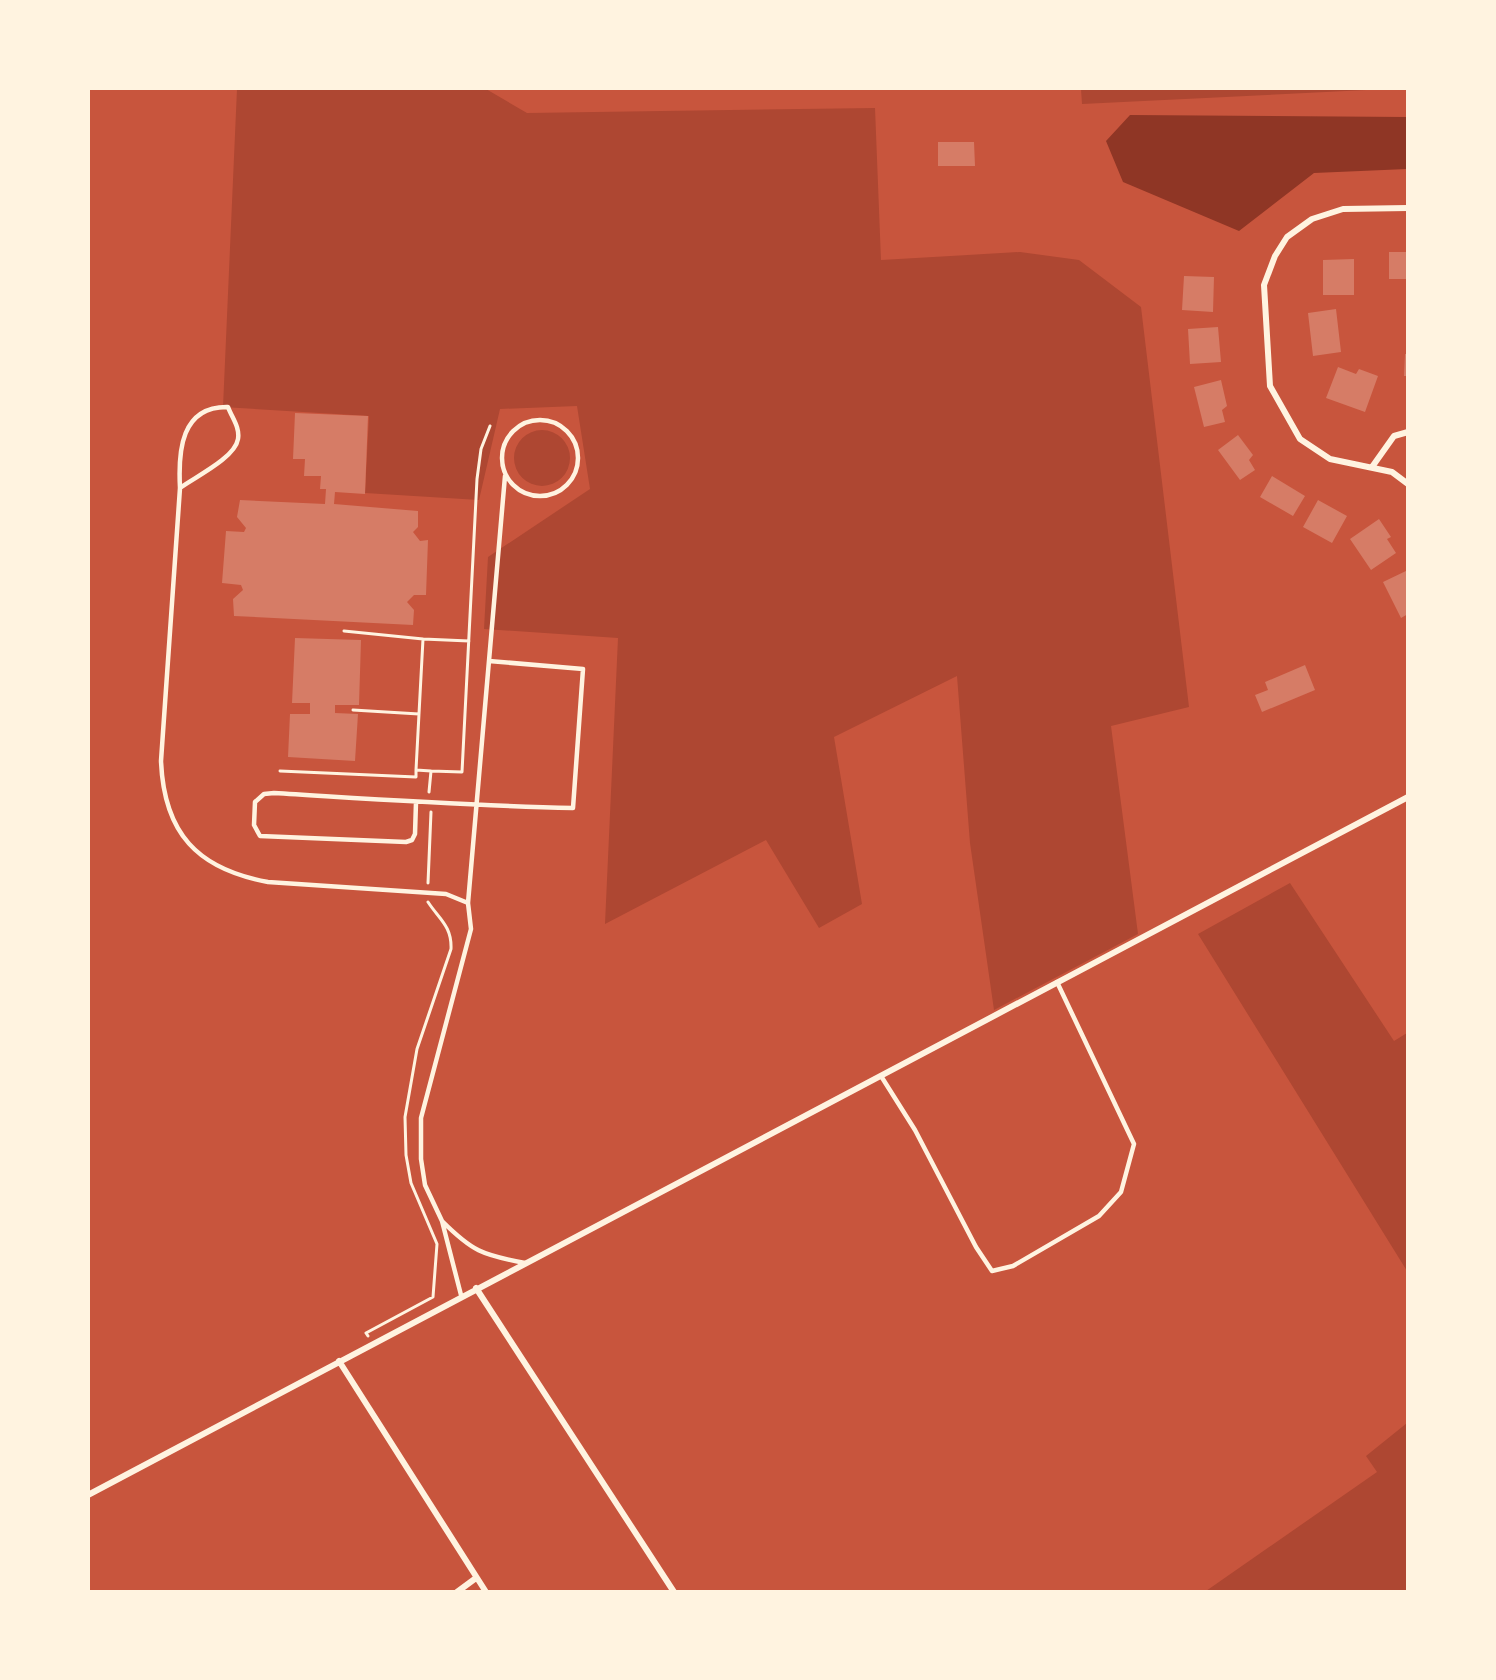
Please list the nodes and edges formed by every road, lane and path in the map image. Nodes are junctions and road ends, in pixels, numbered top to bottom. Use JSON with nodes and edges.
{"nodes":[{"id":1,"x":1407,"y":208,"type":"edge"},
{"id":2,"x":490,"y":426,"type":"dead end"},
{"id":3,"x":1407,"y":432,"type":"edge"},
{"id":4,"x":1372,"y":467,"type":"junction"},
{"id":5,"x":505,"y":476,"type":"junction"},
{"id":6,"x":1407,"y":484,"type":"edge"},
{"id":7,"x":180,"y":488,"type":"junction"},
{"id":8,"x":344,"y":631,"type":"dead end"},
{"id":9,"x":423,"y":639,"type":"junction"},
{"id":10,"x":469,"y":641,"type":"junction"},
{"id":11,"x":489,"y":661,"type":"junction"},
{"id":12,"x":353,"y":710,"type":"dead end"},
{"id":13,"x":419,"y":714,"type":"junction"},
{"id":14,"x":416,"y":770,"type":"junction"},
{"id":15,"x":280,"y":771,"type":"dead end"},
{"id":16,"x":431,"y":771,"type":"junction"},
{"id":17,"x":428,"y":794,"type":"dead end"},
{"id":18,"x":1407,"y":797,"type":"edge"},
{"id":19,"x":416,"y":802,"type":"junction"},
{"id":20,"x":476,"y":806,"type":"junction"},
{"id":21,"x":468,"y":903,"type":"junction"},
{"id":22,"x":1057,"y":982,"type":"junction"},
{"id":23,"x":880,"y":1076,"type":"junction"},
{"id":24,"x":442,"y":1221,"type":"junction"},
{"id":25,"x":525,"y":1263,"type":"junction"},
{"id":26,"x":476,"y":1288,"type":"junction"},
{"id":27,"x":461,"y":1295,"type":"junction"},
{"id":28,"x":339,"y":1361,"type":"junction"},
{"id":29,"x":88,"y":1495,"type":"edge"},
{"id":30,"x":476,"y":1578,"type":"junction"},
{"id":31,"x":458,"y":1592,"type":"edge"},
{"id":32,"x":486,"y":1592,"type":"edge"},
{"id":33,"x":674,"y":1592,"type":"edge"}],
"edges":[{"from":1,"to":4,"type":"street"},
{"from":2,"to":10,"type":"path"},
{"from":3,"to":4,"type":"street"},
{"from":4,"to":6,"type":"street"},
{"from":5,"to":5,"type":"lane"},
{"from":5,"to":11,"type":"lane"},
{"from":7,"to":7,"type":"lane"},
{"from":7,"to":21,"type":"lane"},
{"from":8,"to":9,"type":"path"},
{"from":9,"to":10,"type":"path"},
{"from":9,"to":13,"type":"path"},
{"from":10,"to":16,"type":"path"},
{"from":11,"to":20,"type":"lane"},
{"from":11,"to":20,"type":"lane"},
{"from":12,"to":13,"type":"path"},
{"from":13,"to":14,"type":"path"},
{"from":14,"to":15,"type":"path"},
{"from":14,"to":16,"type":"path"},
{"from":16,"to":17,"type":"path"},
{"from":18,"to":22,"type":"street"},
{"from":19,"to":19,"type":"lane"},
{"from":19,"to":20,"type":"lane"},
{"from":20,"to":21,"type":"lane"},
{"from":21,"to":24,"type":"lane"},
{"from":22,"to":23,"type":"street"},
{"from":22,"to":23,"type":"lane"},
{"from":23,"to":25,"type":"street"},
{"from":24,"to":25,"type":"lane"},
{"from":24,"to":27,"type":"lane"},
{"from":25,"to":26,"type":"street"},
{"from":26,"to":27,"type":"street"},
{"from":26,"to":33,"type":"street"},
{"from":27,"to":28,"type":"street"},
{"from":28,"to":29,"type":"street"},
{"from":28,"to":30,"type":"street"},
{"from":30,"to":31,"type":"street"},
{"from":30,"to":32,"type":"street"}]}
